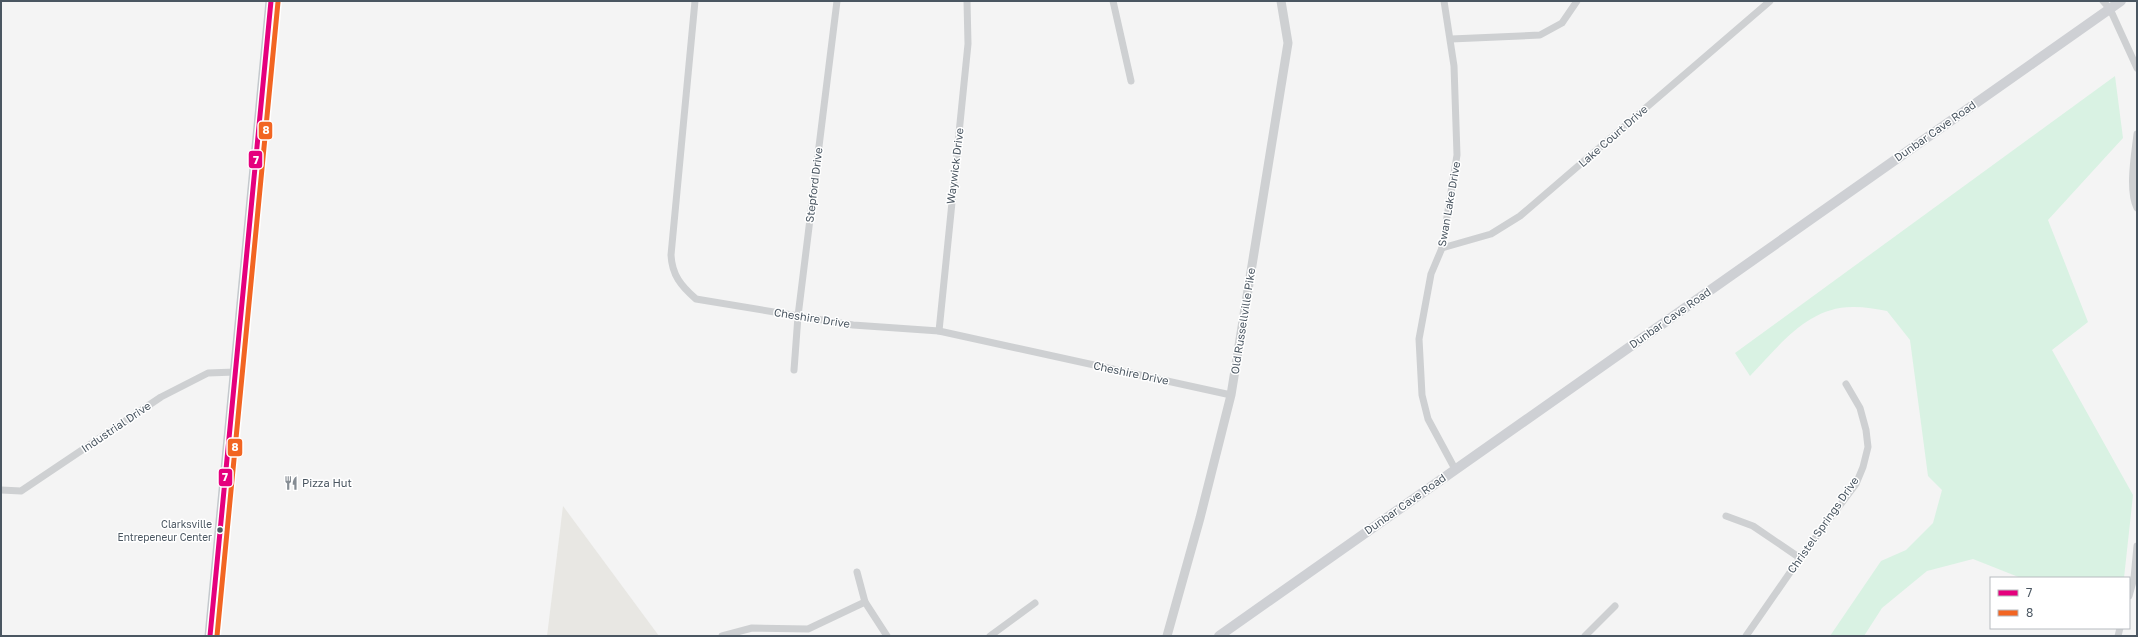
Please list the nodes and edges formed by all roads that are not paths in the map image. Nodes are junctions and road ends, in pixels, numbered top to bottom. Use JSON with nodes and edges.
{"nodes":[{"id":1,"x":271,"y":1,"type":"edge"},
{"id":2,"x":695,"y":1,"type":"edge"},
{"id":3,"x":837,"y":1,"type":"edge"},
{"id":4,"x":967,"y":1,"type":"edge"},
{"id":5,"x":1113,"y":1,"type":"edge"},
{"id":6,"x":1281,"y":1,"type":"edge"},
{"id":7,"x":1444,"y":1,"type":"edge"},
{"id":8,"x":1577,"y":1,"type":"edge"},
{"id":9,"x":1770,"y":1,"type":"edge"},
{"id":10,"x":2103,"y":1,"type":"edge"},
{"id":11,"x":2121,"y":1,"type":"edge"},
{"id":12,"x":2110,"y":8,"type":"junction"},
{"id":13,"x":1451,"y":39,"type":"junction"},
{"id":14,"x":2137,"y":68,"type":"edge"},
{"id":15,"x":1131,"y":81,"type":"dead end"},
{"id":16,"x":2137,"y":134,"type":"edge"},
{"id":17,"x":2137,"y":208,"type":"edge"},
{"id":18,"x":1442,"y":248,"type":"junction"},
{"id":19,"x":798,"y":316,"type":"junction"},
{"id":20,"x":938,"y":331,"type":"junction"},
{"id":21,"x":794,"y":370,"type":"dead end"},
{"id":22,"x":235,"y":372,"type":"junction"},
{"id":23,"x":1846,"y":384,"type":"dead end"},
{"id":24,"x":1231,"y":395,"type":"junction"},
{"id":25,"x":1455,"y":469,"type":"junction"},
{"id":26,"x":1,"y":490,"type":"edge"},
{"id":27,"x":1726,"y":516,"type":"dead end"},
{"id":28,"x":2137,"y":546,"type":"edge"},
{"id":29,"x":1800,"y":558,"type":"junction"},
{"id":30,"x":857,"y":572,"type":"dead end"},
{"id":31,"x":2130,"y":592,"type":"edge"},
{"id":32,"x":865,"y":602,"type":"junction"},
{"id":33,"x":1035,"y":603,"type":"dead end"},
{"id":34,"x":1615,"y":606,"type":"dead end"},
{"id":35,"x":210,"y":636,"type":"edge"},
{"id":36,"x":722,"y":636,"type":"edge"},
{"id":37,"x":887,"y":636,"type":"edge"},
{"id":38,"x":990,"y":636,"type":"edge"},
{"id":39,"x":1167,"y":636,"type":"edge"},
{"id":40,"x":1219,"y":636,"type":"edge"},
{"id":41,"x":1585,"y":636,"type":"edge"},
{"id":42,"x":1746,"y":636,"type":"edge"}],
"edges":[{"from":1,"to":22,"type":"highway"},
{"from":2,"to":19,"type":"street","name":"Cheshire Drive"},
{"from":3,"to":19,"type":"street","name":"Stepford Drive"},
{"from":4,"to":20,"type":"street","name":"Waywick Drive"},
{"from":5,"to":15,"type":"street"},
{"from":6,"to":24,"type":"street","name":"Old Russellville Pike"},
{"from":7,"to":13,"type":"street","name":"Swan Lake Drive"},
{"from":8,"to":13,"type":"street"},
{"from":9,"to":18,"type":"street","name":"Lake Court Drive"},
{"from":10,"to":12,"type":"street"},
{"from":11,"to":12,"type":"main road","name":"Dunbar Cave Road"},
{"from":12,"to":14,"type":"street"},
{"from":12,"to":25,"type":"main road","name":"Dunbar Cave Road"},
{"from":13,"to":18,"type":"street","name":"Swan Lake Drive"},
{"from":16,"to":17,"type":"street"},
{"from":18,"to":25,"type":"street","name":"Swan Lake Drive"},
{"from":19,"to":20,"type":"street","name":"Cheshire Drive"},
{"from":19,"to":21,"type":"street","name":"Stepford Drive"},
{"from":20,"to":24,"type":"street","name":"Cheshire Drive"},
{"from":22,"to":26,"type":"street","name":"Industrial Drive"},
{"from":22,"to":35,"type":"highway"},
{"from":23,"to":29,"type":"street","name":"Christel Springs Drive"},
{"from":24,"to":39,"type":"street","name":"Old Russellville Pike"},
{"from":25,"to":40,"type":"main road","name":"Dunbar Cave Road"},
{"from":27,"to":29,"type":"street"},
{"from":28,"to":31,"type":"street"},
{"from":29,"to":42,"type":"street","name":"Christel Springs Drive"},
{"from":30,"to":32,"type":"street"},
{"from":32,"to":36,"type":"street"},
{"from":32,"to":37,"type":"street"},
{"from":33,"to":38,"type":"street"},
{"from":34,"to":41,"type":"street"}]}
